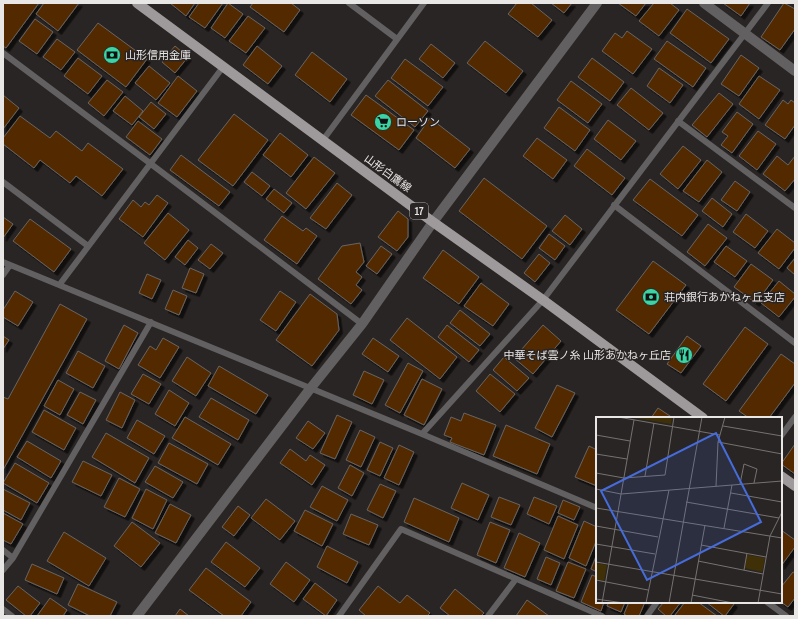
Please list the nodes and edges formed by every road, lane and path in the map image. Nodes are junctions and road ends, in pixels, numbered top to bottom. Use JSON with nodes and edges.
{"nodes":[{"id":1,"x":137,"y":3,"type":"edge"},
{"id":2,"x":349,"y":3,"type":"edge"},
{"id":3,"x":424,"y":3,"type":"edge"},
{"id":4,"x":597,"y":3,"type":"edge"},
{"id":5,"x":704,"y":3,"type":"edge"},
{"id":6,"x":768,"y":3,"type":"edge"},
{"id":7,"x":745,"y":34,"type":"junction"},
{"id":8,"x":397,"y":39,"type":"junction"},
{"id":9,"x":3,"y":53,"type":"edge"},
{"id":10,"x":223,"y":67,"type":"junction"},
{"id":11,"x":795,"y":71,"type":"edge"},
{"id":12,"x":678,"y":121,"type":"junction"},
{"id":13,"x":323,"y":140,"type":"junction"},
{"id":14,"x":151,"y":164,"type":"junction"},
{"id":15,"x":3,"y":182,"type":"edge"},
{"id":16,"x":614,"y":205,"type":"junction"},
{"id":17,"x":795,"y":208,"type":"edge"},
{"id":18,"x":433,"y":222,"type":"junction"},
{"id":19,"x":88,"y":246,"type":"junction"},
{"id":20,"x":3,"y":262,"type":"edge"},
{"id":21,"x":10,"y":265,"type":"junction"},
{"id":22,"x":3,"y":275,"type":"edge"},
{"id":23,"x":60,"y":284,"type":"junction"},
{"id":24,"x":543,"y":300,"type":"junction"},
{"id":25,"x":151,"y":322,"type":"junction"},
{"id":26,"x":362,"y":324,"type":"junction"},
{"id":27,"x":795,"y":343,"type":"edge"},
{"id":28,"x":310,"y":389,"type":"junction"},
{"id":29,"x":702,"y":417,"type":"edge"},
{"id":30,"x":795,"y":417,"type":"edge"},
{"id":31,"x":422,"y":434,"type":"junction"},
{"id":32,"x":782,"y":435,"type":"edge"},
{"id":33,"x":782,"y":477,"type":"edge"},
{"id":34,"x":795,"y":486,"type":"edge"},
{"id":35,"x":596,"y":508,"type":"edge"},
{"id":36,"x":3,"y":550,"type":"edge"},
{"id":37,"x":14,"y":558,"type":"junction"},
{"id":38,"x":3,"y":570,"type":"edge"},
{"id":39,"x":516,"y":579,"type":"junction"},
{"id":40,"x":656,"y":603,"type":"edge"},
{"id":41,"x":768,"y":603,"type":"edge"},
{"id":42,"x":3,"y":609,"type":"edge"},
{"id":43,"x":12,"y":616,"type":"edge"},
{"id":44,"x":137,"y":616,"type":"edge"},
{"id":45,"x":339,"y":616,"type":"edge"},
{"id":46,"x":488,"y":616,"type":"edge"},
{"id":47,"x":602,"y":616,"type":"edge"},
{"id":48,"x":646,"y":616,"type":"edge"},
{"id":49,"x":786,"y":616,"type":"edge"}],
"edges":[{"from":1,"to":10,"type":"main road","name":"山形白鷹線","number":"17"},
{"from":2,"to":8,"type":"lane"},
{"from":3,"to":8,"type":"lane"},
{"from":4,"to":18,"type":"street"},
{"from":5,"to":7,"type":"street"},
{"from":6,"to":7,"type":"lane"},
{"from":7,"to":11,"type":"street"},
{"from":7,"to":12,"type":"lane"},
{"from":8,"to":13,"type":"lane"},
{"from":9,"to":14,"type":"lane"},
{"from":10,"to":13,"type":"main road","name":"山形白鷹線","number":"17"},
{"from":10,"to":14,"type":"lane"},
{"from":12,"to":16,"type":"lane"},
{"from":12,"to":17,"type":"lane"},
{"from":13,"to":18,"type":"main road","name":"山形白鷹線","number":"17"},
{"from":14,"to":19,"type":"lane"},
{"from":14,"to":26,"type":"lane"},
{"from":15,"to":19,"type":"lane"},
{"from":16,"to":24,"type":"lane"},
{"from":16,"to":27,"type":"lane"},
{"from":18,"to":24,"type":"main road","name":"山形白鷹線","number":"17"},
{"from":18,"to":26,"type":"street"},
{"from":19,"to":23,"type":"lane"},
{"from":20,"to":21,"type":"lane"},
{"from":21,"to":22,"type":"lane"},
{"from":21,"to":23,"type":"lane"},
{"from":23,"to":25,"type":"lane"},
{"from":24,"to":29,"type":"main road","name":"山形白鷹線","number":"17"},
{"from":24,"to":31,"type":"lane"},
{"from":25,"to":28,"type":"lane"},
{"from":25,"to":37,"type":"lane"},
{"from":26,"to":28,"type":"street"},
{"from":28,"to":31,"type":"lane"},
{"from":28,"to":44,"type":"street"},
{"from":30,"to":32,"type":"lane"},
{"from":31,"to":35,"type":"lane"},
{"from":33,"to":34,"type":"main road"},
{"from":36,"to":37,"type":"lane"},
{"from":37,"to":38,"type":"lane"},
{"from":39,"to":45,"type":"lane"},
{"from":39,"to":46,"type":"lane"},
{"from":39,"to":47,"type":"lane"},
{"from":40,"to":48,"type":"lane"},
{"from":41,"to":49,"type":"lane"},
{"from":42,"to":43,"type":"lane"}]}
